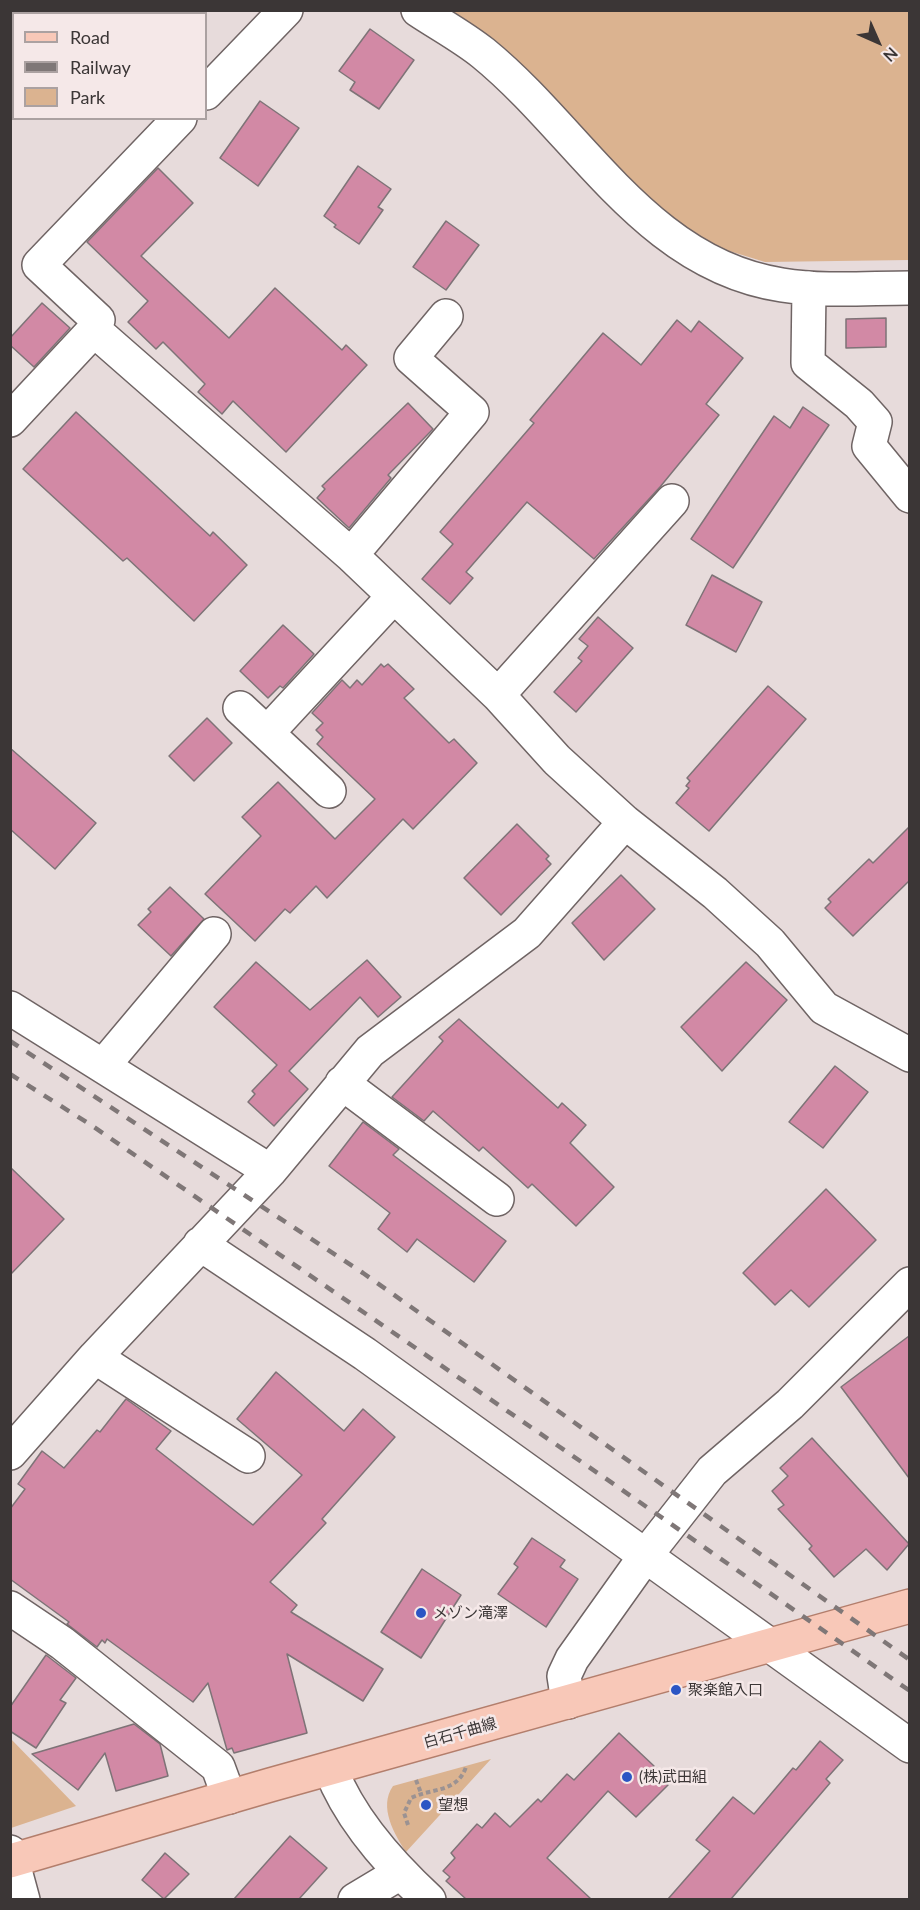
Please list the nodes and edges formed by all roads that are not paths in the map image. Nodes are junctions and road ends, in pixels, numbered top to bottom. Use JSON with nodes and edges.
{"nodes":[{"id":1,"x":286,"y":10,"type":"edge"},
{"id":2,"x":418,"y":10,"type":"edge"},
{"id":3,"x":207,"y":92,"type":"edge"},
{"id":4,"x":178,"y":120,"type":"edge"},
{"id":5,"x":809,"y":288,"type":"junction"},
{"id":6,"x":909,"y":288,"type":"edge"},
{"id":7,"x":446,"y":316,"type":"dead end"},
{"id":8,"x":94,"y":330,"type":"junction"},
{"id":9,"x":14,"y":410,"type":"edge"},
{"id":10,"x":909,"y":496,"type":"edge"},
{"id":11,"x":672,"y":501,"type":"dead end"},
{"id":12,"x":351,"y":555,"type":"junction"},
{"id":13,"x":393,"y":596,"type":"junction"},
{"id":14,"x":498,"y":695,"type":"junction"},
{"id":15,"x":240,"y":708,"type":"dead end"},
{"id":16,"x":267,"y":733,"type":"junction"},
{"id":17,"x":329,"y":791,"type":"dead end"},
{"id":18,"x":625,"y":822,"type":"junction"},
{"id":19,"x":214,"y":934,"type":"dead end"},
{"id":20,"x":10,"y":1008,"type":"edge"},
{"id":21,"x":909,"y":1054,"type":"edge"},
{"id":22,"x":103,"y":1066,"type":"junction"},
{"id":23,"x":342,"y":1083,"type":"junction"},
{"id":24,"x":270,"y":1171,"type":"junction"},
{"id":25,"x":497,"y":1199,"type":"dead end"},
{"id":26,"x":200,"y":1244,"type":"junction"},
{"id":27,"x":909,"y":1284,"type":"edge"},
{"id":28,"x":95,"y":1357,"type":"junction"},
{"id":29,"x":10,"y":1453,"type":"edge"},
{"id":30,"x":248,"y":1456,"type":"dead end"},
{"id":31,"x":646,"y":1555,"type":"junction"},
{"id":32,"x":909,"y":1606,"type":"edge"},
{"id":33,"x":10,"y":1608,"type":"edge"},
{"id":34,"x":772,"y":1646,"type":"junction"},
{"id":35,"x":568,"y":1702,"type":"junction"},
{"id":36,"x":909,"y":1746,"type":"edge"},
{"id":37,"x":331,"y":1770,"type":"junction"},
{"id":38,"x":229,"y":1797,"type":"junction"},
{"id":39,"x":11,"y":1858,"type":"edge"},
{"id":40,"x":392,"y":1863,"type":"junction"},
{"id":41,"x":23,"y":1899,"type":"edge"},
{"id":42,"x":355,"y":1899,"type":"edge"},
{"id":43,"x":429,"y":1899,"type":"edge"}],
"edges":[{"from":1,"to":3,"type":"street"},
{"from":2,"to":5,"type":"street"},
{"from":4,"to":8,"type":"street"},
{"from":5,"to":6,"type":"street"},
{"from":5,"to":10,"type":"street"},
{"from":7,"to":12,"type":"street"},
{"from":8,"to":9,"type":"street"},
{"from":8,"to":12,"type":"street"},
{"from":11,"to":14,"type":"street"},
{"from":12,"to":13,"type":"street"},
{"from":13,"to":14,"type":"street"},
{"from":13,"to":16,"type":"street"},
{"from":14,"to":18,"type":"street"},
{"from":15,"to":16,"type":"street"},
{"from":16,"to":17,"type":"street"},
{"from":18,"to":21,"type":"street"},
{"from":18,"to":23,"type":"street"},
{"from":19,"to":22,"type":"street"},
{"from":20,"to":22,"type":"street"},
{"from":22,"to":24,"type":"street"},
{"from":23,"to":24,"type":"street"},
{"from":23,"to":25,"type":"street"},
{"from":24,"to":26,"type":"street"},
{"from":26,"to":28,"type":"street"},
{"from":26,"to":31,"type":"street"},
{"from":27,"to":31,"type":"street"},
{"from":28,"to":29,"type":"street"},
{"from":28,"to":30,"type":"street"},
{"from":31,"to":34,"type":"street"},
{"from":31,"to":35,"type":"street"},
{"from":32,"to":34,"type":"main road","name":"白石千曲線"},
{"from":33,"to":38,"type":"street"},
{"from":34,"to":35,"type":"main road","name":"白石千曲線"},
{"from":34,"to":36,"type":"street"},
{"from":35,"to":37,"type":"main road","name":"白石千曲線"},
{"from":37,"to":38,"type":"main road","name":"白石千曲線"},
{"from":37,"to":40,"type":"street"},
{"from":38,"to":39,"type":"main road","name":"白石千曲線"},
{"from":39,"to":41,"type":"street"},
{"from":40,"to":42,"type":"street"},
{"from":40,"to":43,"type":"street"}]}
